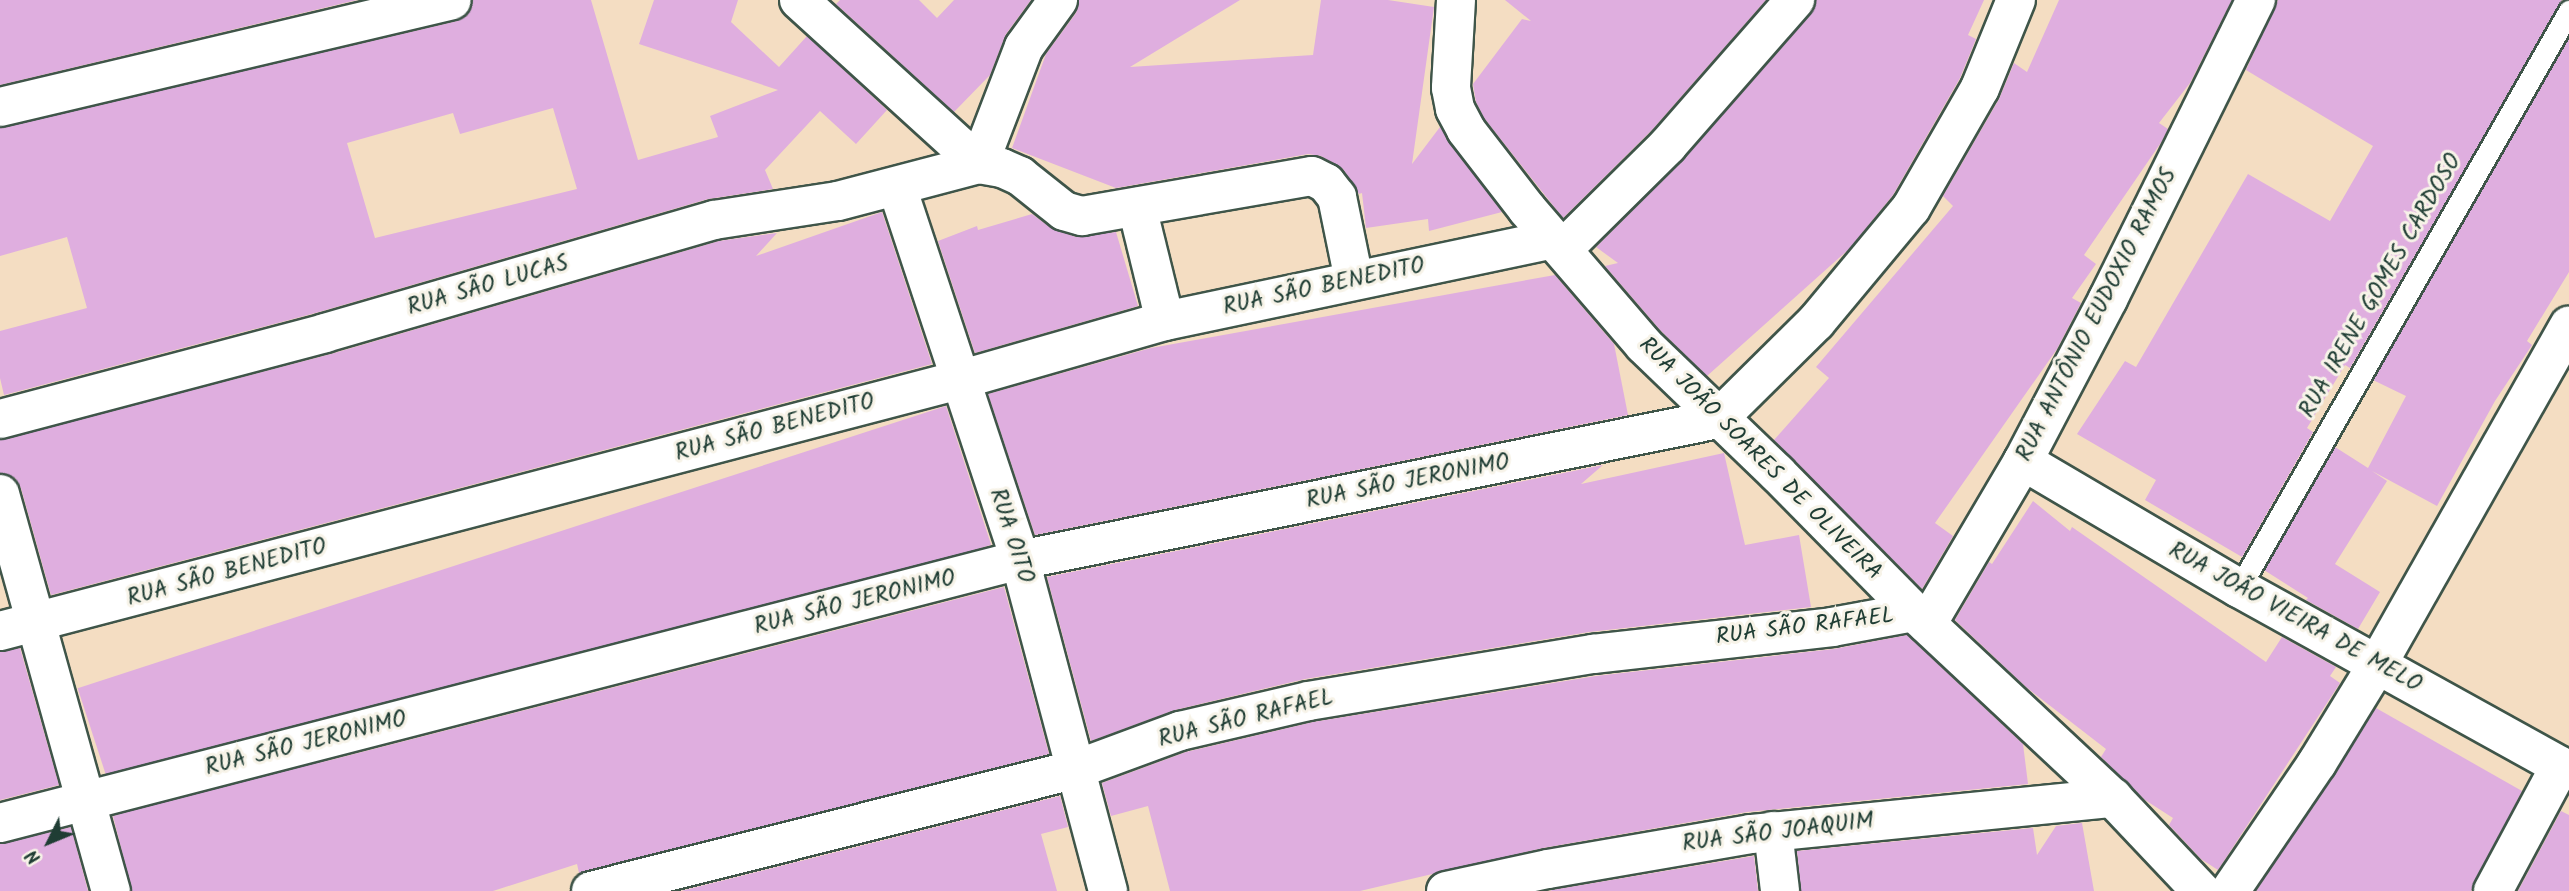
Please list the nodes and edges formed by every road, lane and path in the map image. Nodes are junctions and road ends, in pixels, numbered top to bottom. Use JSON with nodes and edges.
{"nodes":[{"id":1,"x":452,"y":0,"type":"edge"},
{"id":2,"x":799,"y":0,"type":"edge"},
{"id":3,"x":1058,"y":0,"type":"edge"},
{"id":4,"x":1456,"y":0,"type":"edge"},
{"id":5,"x":1795,"y":0,"type":"edge"},
{"id":6,"x":2016,"y":0,"type":"edge"},
{"id":7,"x":2256,"y":0,"type":"edge"},
{"id":8,"x":2569,"y":10,"type":"edge"},
{"id":9,"x":0,"y":107,"type":"edge"},
{"id":10,"x":979,"y":164,"type":"junction"},
{"id":11,"x":897,"y":187,"type":"junction"},
{"id":12,"x":1137,"y":207,"type":"junction"},
{"id":13,"x":1558,"y":244,"type":"junction"},
{"id":14,"x":1354,"y":280,"type":"junction"},
{"id":15,"x":1165,"y":321,"type":"junction"},
{"id":16,"x":2569,"y":326,"type":"edge"},
{"id":17,"x":959,"y":380,"type":"junction"},
{"id":18,"x":0,"y":419,"type":"edge"},
{"id":19,"x":1718,"y":419,"type":"junction"},
{"id":20,"x":2023,"y":461,"type":"junction"},
{"id":21,"x":0,"y":494,"type":"edge"},
{"id":22,"x":1020,"y":560,"type":"junction"},
{"id":23,"x":2239,"y":588,"type":"junction"},
{"id":24,"x":1921,"y":618,"type":"junction"},
{"id":25,"x":37,"y":622,"type":"junction"},
{"id":26,"x":0,"y":631,"type":"edge"},
{"id":27,"x":2377,"y":664,"type":"junction"},
{"id":28,"x":2564,"y":768,"type":"edge"},
{"id":29,"x":1077,"y":769,"type":"junction"},
{"id":30,"x":2113,"y":798,"type":"junction"},
{"id":31,"x":88,"y":801,"type":"junction"},
{"id":32,"x":0,"y":823,"type":"edge"},
{"id":33,"x":1773,"y":831,"type":"junction"},
{"id":34,"x":111,"y":891,"type":"edge"},
{"id":35,"x":591,"y":891,"type":"edge"},
{"id":36,"x":1108,"y":891,"type":"edge"},
{"id":37,"x":1446,"y":891,"type":"edge"},
{"id":38,"x":1780,"y":891,"type":"edge"},
{"id":39,"x":2202,"y":891,"type":"edge"},
{"id":40,"x":2230,"y":891,"type":"edge"},
{"id":41,"x":2493,"y":891,"type":"edge"}],
"edges":[{"from":1,"to":9,"type":"street"},
{"from":2,"to":10,"type":"street"},
{"from":3,"to":10,"type":"street"},
{"from":4,"to":13,"type":"street","name":"RUA JOÃO SOARES DE OLIVEIRA"},
{"from":5,"to":13,"type":"street"},
{"from":6,"to":19,"type":"street"},
{"from":7,"to":20,"type":"street","name":"RUA ANTÔNIO EUDOXIO RAMOS"},
{"from":8,"to":23,"type":"lane","name":"RUA IRENE GOMES CARDOSO"},
{"from":10,"to":11,"type":"street","name":"RUA SÃO LUCAS"},
{"from":10,"to":12,"type":"street"},
{"from":11,"to":17,"type":"street","name":"RUA OITO"},
{"from":11,"to":18,"type":"street","name":"RUA SÃO LUCAS"},
{"from":12,"to":14,"type":"street"},
{"from":12,"to":15,"type":"street"},
{"from":13,"to":14,"type":"street","name":"RUA SÃO BENEDITO"},
{"from":13,"to":19,"type":"street","name":"RUA JOÃO SOARES DE OLIVEIRA"},
{"from":14,"to":15,"type":"street","name":"RUA SÃO BENEDITO"},
{"from":15,"to":17,"type":"street","name":"RUA SÃO BENEDITO"},
{"from":16,"to":27,"type":"street"},
{"from":17,"to":22,"type":"street","name":"RUA OITO"},
{"from":17,"to":25,"type":"street","name":"RUA SÃO BENEDITO"},
{"from":19,"to":22,"type":"street","name":"RUA SÃO JERONIMO"},
{"from":19,"to":24,"type":"street","name":"RUA JOÃO SOARES DE OLIVEIRA"},
{"from":20,"to":23,"type":"street","name":"RUA JOÃO VIEIRA DE MELO"},
{"from":20,"to":24,"type":"street","name":"RUA ANTÔNIO EUDOXIO RAMOS"},
{"from":21,"to":25,"type":"street"},
{"from":22,"to":29,"type":"street","name":"RUA OITO"},
{"from":22,"to":31,"type":"street","name":"RUA SÃO JERONIMO"},
{"from":23,"to":27,"type":"street","name":"RUA JOÃO VIEIRA DE MELO"},
{"from":24,"to":29,"type":"street","name":"RUA SÃO RAFAEL"},
{"from":24,"to":30,"type":"street","name":"RUA JOÃO SOARES DE OLIVEIRA"},
{"from":25,"to":26,"type":"street","name":"RUA SÃO BENEDITO"},
{"from":25,"to":31,"type":"street"},
{"from":27,"to":28,"type":"street","name":"RUA JOÃO VIEIRA DE MELO"},
{"from":27,"to":40,"type":"street"},
{"from":28,"to":41,"type":"street"},
{"from":29,"to":35,"type":"street","name":"RUA SÃO RAFAEL"},
{"from":29,"to":36,"type":"street","name":"RUA OITO"},
{"from":30,"to":33,"type":"street","name":"RUA SÃO JOAQUIM"},
{"from":30,"to":39,"type":"street","name":"RUA JOÃO SOARES DE OLIVEIRA"},
{"from":31,"to":32,"type":"street","name":"RUA SÃO JERONIMO"},
{"from":31,"to":34,"type":"street"},
{"from":33,"to":37,"type":"street","name":"RUA SÃO JOAQUIM"},
{"from":33,"to":38,"type":"street"}]}
